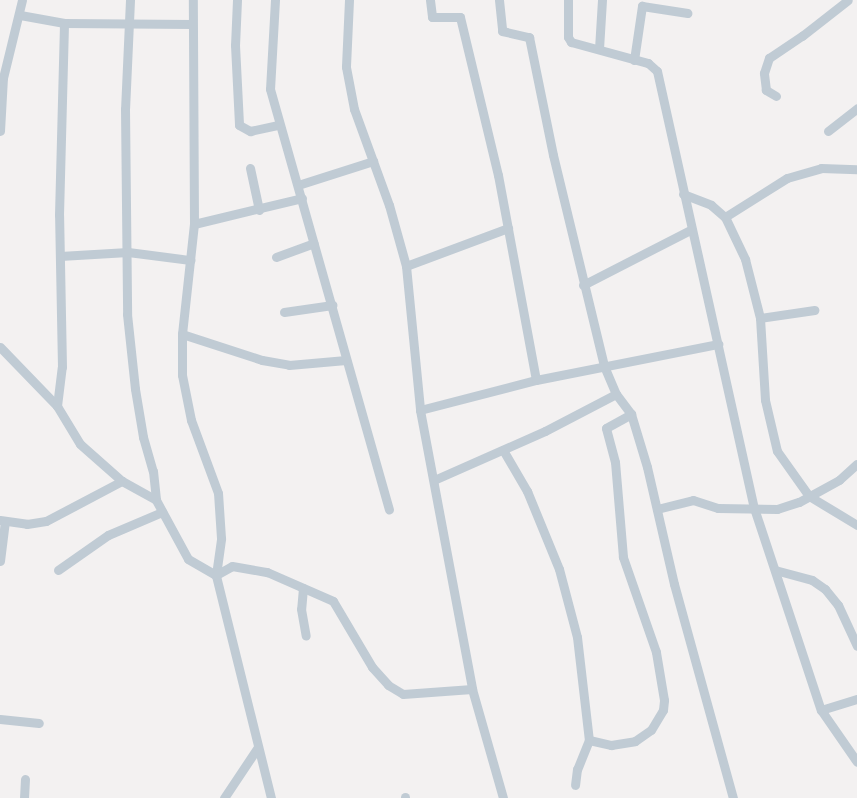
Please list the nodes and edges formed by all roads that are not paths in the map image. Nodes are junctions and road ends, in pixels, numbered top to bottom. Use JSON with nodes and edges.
{"nodes":[{"id":1,"x":22,"y":0,"type":"edge"},
{"id":2,"x":130,"y":0,"type":"edge"},
{"id":3,"x":193,"y":0,"type":"edge"},
{"id":4,"x":237,"y":0,"type":"edge"},
{"id":5,"x":275,"y":0,"type":"edge"},
{"id":6,"x":349,"y":0,"type":"edge"},
{"id":7,"x":430,"y":0,"type":"edge"},
{"id":8,"x":499,"y":0,"type":"edge"},
{"id":9,"x":568,"y":0,"type":"edge"},
{"id":10,"x":602,"y":0,"type":"edge"},
{"id":11,"x":848,"y":0,"type":"edge"},
{"id":12,"x":688,"y":14,"type":"dead end"},
{"id":13,"x":20,"y":15,"type":"junction"},
{"id":14,"x":64,"y":22,"type":"junction"},
{"id":15,"x":129,"y":24,"type":"junction"},
{"id":16,"x":192,"y":24,"type":"junction"},
{"id":17,"x":600,"y":50,"type":"junction"},
{"id":18,"x":634,"y":60,"type":"junction"},
{"id":19,"x":2,"y":78,"type":"edge"},
{"id":20,"x":776,"y":96,"type":"dead end"},
{"id":21,"x":857,"y":108,"type":"edge"},
{"id":22,"x":278,"y":125,"type":"junction"},
{"id":23,"x":0,"y":131,"type":"edge"},
{"id":24,"x":828,"y":131,"type":"dead end"},
{"id":25,"x":373,"y":161,"type":"junction"},
{"id":26,"x":250,"y":168,"type":"dead end"},
{"id":27,"x":857,"y":169,"type":"edge"},
{"id":28,"x":298,"y":185,"type":"junction"},
{"id":29,"x":683,"y":194,"type":"junction"},
{"id":30,"x":302,"y":198,"type":"junction"},
{"id":31,"x":259,"y":210,"type":"junction"},
{"id":32,"x":725,"y":217,"type":"junction"},
{"id":33,"x":194,"y":224,"type":"junction"},
{"id":34,"x":508,"y":228,"type":"junction"},
{"id":35,"x":690,"y":230,"type":"junction"},
{"id":36,"x":314,"y":243,"type":"junction"},
{"id":37,"x":128,"y":252,"type":"junction"},
{"id":38,"x":60,"y":256,"type":"junction"},
{"id":39,"x":276,"y":257,"type":"dead end"},
{"id":40,"x":190,"y":260,"type":"junction"},
{"id":41,"x":406,"y":266,"type":"junction"},
{"id":42,"x":583,"y":285,"type":"junction"},
{"id":43,"x":332,"y":305,"type":"junction"},
{"id":44,"x":814,"y":310,"type":"dead end"},
{"id":45,"x":284,"y":312,"type":"dead end"},
{"id":46,"x":760,"y":318,"type":"junction"},
{"id":47,"x":182,"y":334,"type":"junction"},
{"id":48,"x":718,"y":344,"type":"junction"},
{"id":49,"x":0,"y":347,"type":"edge"},
{"id":50,"x":346,"y":360,"type":"junction"},
{"id":51,"x":604,"y":366,"type":"junction"},
{"id":52,"x":536,"y":380,"type":"junction"},
{"id":53,"x":616,"y":394,"type":"junction"},
{"id":54,"x":57,"y":406,"type":"junction"},
{"id":55,"x":420,"y":410,"type":"junction"},
{"id":56,"x":630,"y":414,"type":"junction"},
{"id":57,"x":503,"y":450,"type":"junction"},
{"id":58,"x":857,"y":464,"type":"edge"},
{"id":59,"x":434,"y":480,"type":"junction"},
{"id":60,"x":122,"y":481,"type":"junction"},
{"id":61,"x":809,"y":496,"type":"junction"},
{"id":62,"x":156,"y":500,"type":"junction"},
{"id":63,"x":754,"y":508,"type":"junction"},
{"id":64,"x":389,"y":509,"type":"dead end"},
{"id":65,"x":657,"y":509,"type":"junction"},
{"id":66,"x":162,"y":512,"type":"junction"},
{"id":67,"x":2,"y":520,"type":"edge"},
{"id":68,"x":857,"y":525,"type":"edge"},
{"id":69,"x":0,"y":561,"type":"edge"},
{"id":70,"x":58,"y":570,"type":"dead end"},
{"id":71,"x":775,"y":570,"type":"junction"},
{"id":72,"x":216,"y":575,"type":"junction"},
{"id":73,"x":303,"y":588,"type":"junction"},
{"id":74,"x":306,"y":636,"type":"dead end"},
{"id":75,"x":857,"y":646,"type":"edge"},
{"id":76,"x":472,"y":689,"type":"junction"},
{"id":77,"x":857,"y":699,"type":"edge"},
{"id":78,"x":821,"y":710,"type":"junction"},
{"id":79,"x":0,"y":719,"type":"edge"},
{"id":80,"x":39,"y":724,"type":"dead end"},
{"id":81,"x":589,"y":740,"type":"junction"},
{"id":82,"x":258,"y":747,"type":"junction"},
{"id":83,"x":857,"y":762,"type":"edge"},
{"id":84,"x":25,"y":779,"type":"dead end"},
{"id":85,"x":575,"y":785,"type":"dead end"},
{"id":86,"x":24,"y":798,"type":"edge"},
{"id":87,"x":224,"y":798,"type":"edge"},
{"id":88,"x":271,"y":798,"type":"edge"},
{"id":89,"x":503,"y":798,"type":"edge"},
{"id":90,"x":733,"y":798,"type":"edge"}],
"edges":[{"from":1,"to":13,"type":"street"},
{"from":2,"to":15,"type":"street"},
{"from":3,"to":16,"type":"street"},
{"from":4,"to":22,"type":"street"},
{"from":5,"to":22,"type":"street"},
{"from":6,"to":25,"type":"street"},
{"from":7,"to":34,"type":"street"},
{"from":8,"to":42,"type":"street"},
{"from":9,"to":17,"type":"street"},
{"from":10,"to":17,"type":"street"},
{"from":11,"to":20,"type":"street"},
{"from":12,"to":18,"type":"street"},
{"from":13,"to":14,"type":"street"},
{"from":13,"to":19,"type":"street"},
{"from":14,"to":15,"type":"street"},
{"from":14,"to":38,"type":"street"},
{"from":15,"to":16,"type":"street"},
{"from":15,"to":37,"type":"street"},
{"from":16,"to":33,"type":"street"},
{"from":17,"to":18,"type":"street"},
{"from":18,"to":29,"type":"street"},
{"from":19,"to":23,"type":"street"},
{"from":21,"to":24,"type":"street"},
{"from":22,"to":28,"type":"street"},
{"from":25,"to":28,"type":"street"},
{"from":25,"to":41,"type":"street"},
{"from":26,"to":31,"type":"street"},
{"from":27,"to":32,"type":"street"},
{"from":28,"to":30,"type":"street"},
{"from":29,"to":32,"type":"street"},
{"from":29,"to":35,"type":"street"},
{"from":30,"to":31,"type":"street"},
{"from":30,"to":36,"type":"street"},
{"from":31,"to":33,"type":"street"},
{"from":32,"to":46,"type":"street"},
{"from":33,"to":40,"type":"street"},
{"from":34,"to":41,"type":"street"},
{"from":34,"to":52,"type":"street"},
{"from":35,"to":42,"type":"street"},
{"from":35,"to":48,"type":"street"},
{"from":36,"to":39,"type":"street"},
{"from":36,"to":43,"type":"street"},
{"from":37,"to":38,"type":"street"},
{"from":37,"to":40,"type":"street"},
{"from":37,"to":62,"type":"street"},
{"from":38,"to":54,"type":"street"},
{"from":40,"to":47,"type":"street"},
{"from":41,"to":55,"type":"street"},
{"from":42,"to":51,"type":"street"},
{"from":43,"to":45,"type":"street"},
{"from":43,"to":50,"type":"street"},
{"from":44,"to":46,"type":"street"},
{"from":46,"to":61,"type":"street"},
{"from":47,"to":50,"type":"street"},
{"from":47,"to":72,"type":"street"},
{"from":48,"to":51,"type":"street"},
{"from":48,"to":63,"type":"street"},
{"from":49,"to":54,"type":"street"},
{"from":50,"to":64,"type":"street"},
{"from":51,"to":52,"type":"street"},
{"from":51,"to":53,"type":"street"},
{"from":52,"to":55,"type":"street"},
{"from":53,"to":56,"type":"street"},
{"from":53,"to":57,"type":"street"},
{"from":54,"to":60,"type":"street"},
{"from":55,"to":59,"type":"street"},
{"from":56,"to":65,"type":"street"},
{"from":56,"to":81,"type":"street"},
{"from":57,"to":59,"type":"street"},
{"from":57,"to":81,"type":"street"},
{"from":58,"to":61,"type":"street"},
{"from":59,"to":76,"type":"street"},
{"from":60,"to":62,"type":"street"},
{"from":60,"to":67,"type":"street"},
{"from":61,"to":63,"type":"street"},
{"from":61,"to":68,"type":"street"},
{"from":62,"to":66,"type":"street"},
{"from":63,"to":65,"type":"street"},
{"from":63,"to":71,"type":"street"},
{"from":65,"to":90,"type":"street"},
{"from":66,"to":70,"type":"street"},
{"from":66,"to":72,"type":"street"},
{"from":67,"to":69,"type":"street"},
{"from":71,"to":75,"type":"street"},
{"from":71,"to":78,"type":"street"},
{"from":72,"to":73,"type":"street"},
{"from":72,"to":82,"type":"street"},
{"from":73,"to":74,"type":"street"},
{"from":73,"to":76,"type":"street"},
{"from":76,"to":89,"type":"street"},
{"from":77,"to":78,"type":"street"},
{"from":78,"to":83,"type":"street"},
{"from":79,"to":80,"type":"street"},
{"from":81,"to":85,"type":"street"},
{"from":82,"to":87,"type":"street"},
{"from":82,"to":88,"type":"street"},
{"from":84,"to":86,"type":"street"}]}
